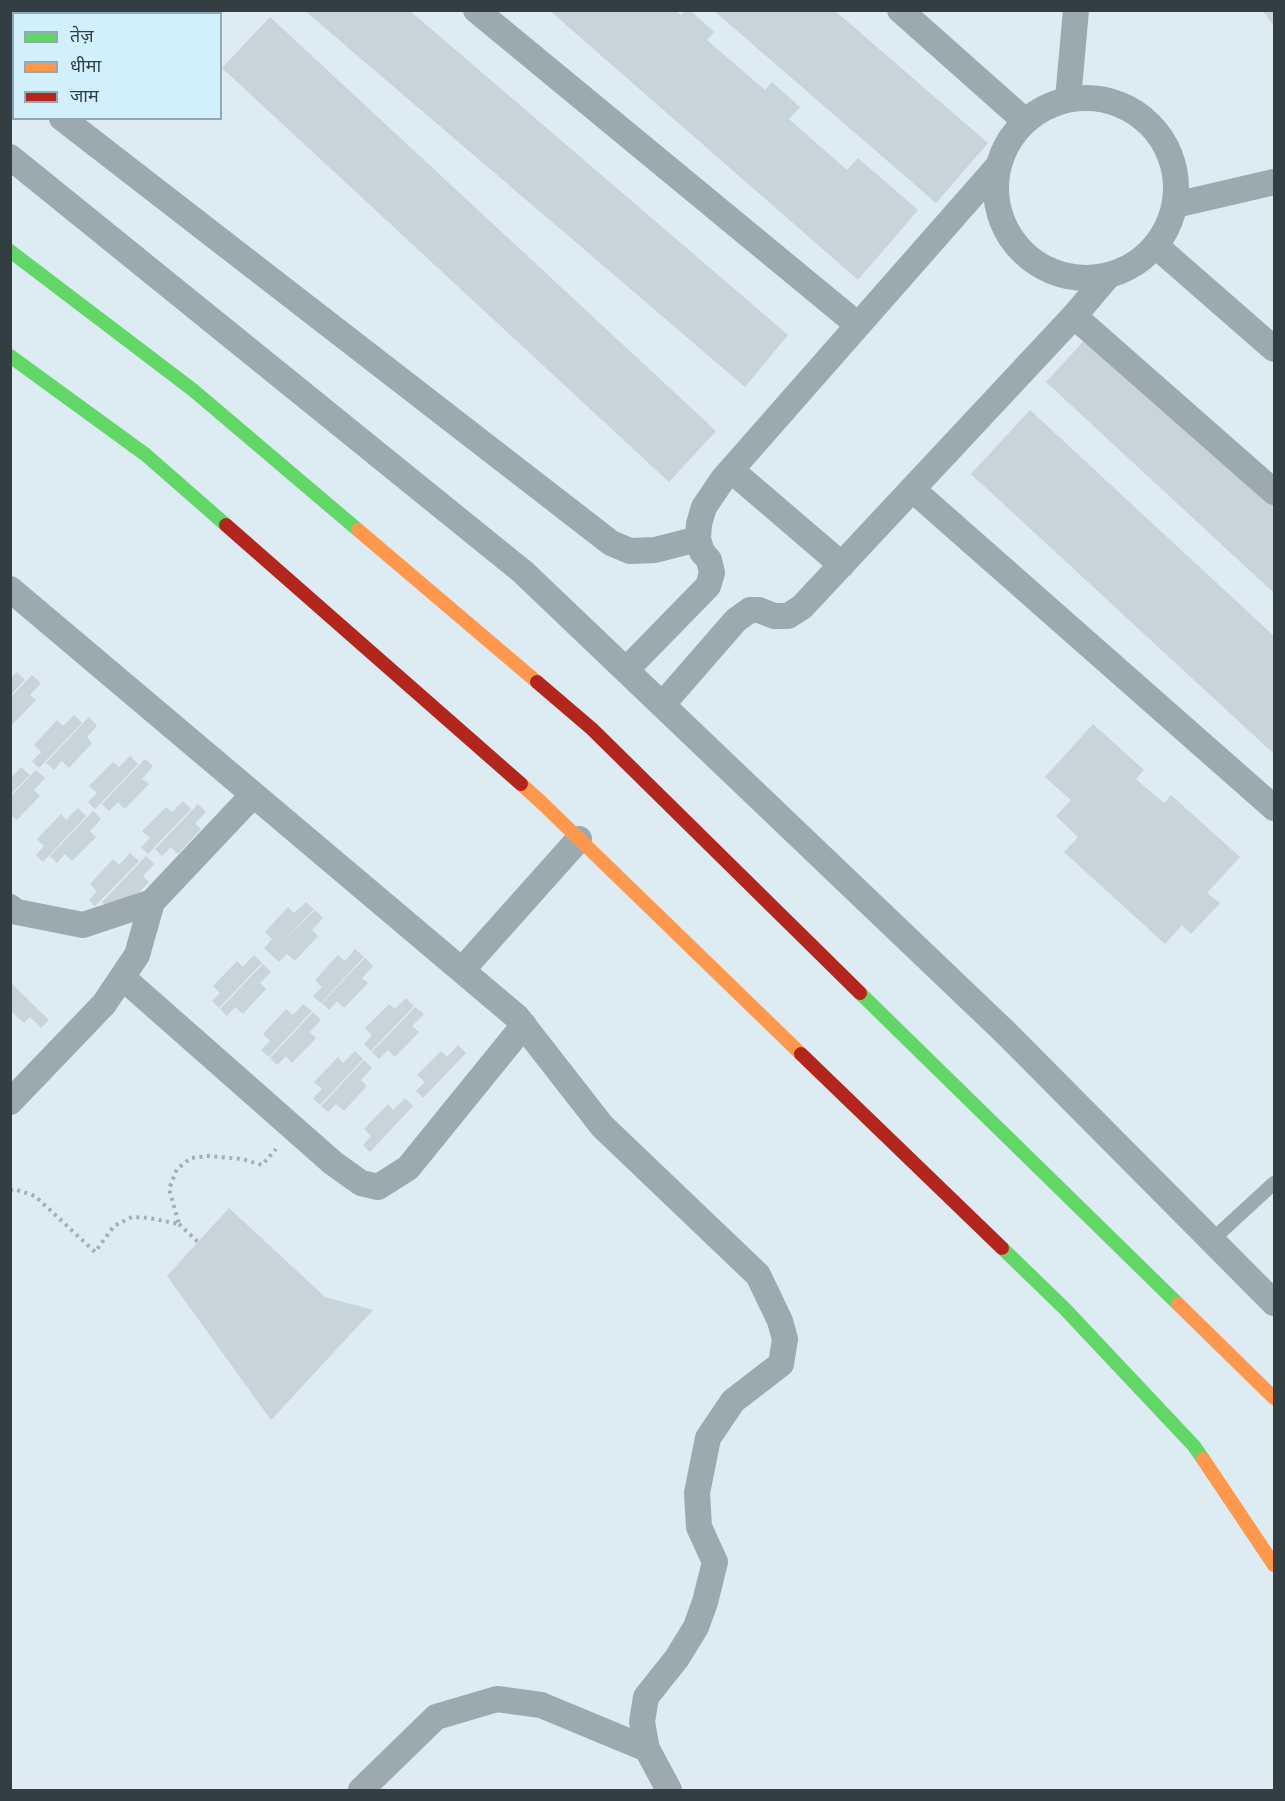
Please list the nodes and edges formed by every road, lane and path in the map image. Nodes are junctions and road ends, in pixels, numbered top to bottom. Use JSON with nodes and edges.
{"nodes":[{"id":1,"x":476,"y":10,"type":"edge"},
{"id":2,"x":900,"y":10,"type":"edge"},
{"id":3,"x":1076,"y":10,"type":"edge"},
{"id":4,"x":1068,"y":99,"type":"junction"},
{"id":5,"x":65,"y":120,"type":"edge"},
{"id":6,"x":1025,"y":121,"type":"junction"},
{"id":7,"x":10,"y":157,"type":"edge"},
{"id":8,"x":999,"y":165,"type":"junction"},
{"id":9,"x":1275,"y":183,"type":"edge"},
{"id":10,"x":1175,"y":205,"type":"junction"},
{"id":11,"x":1156,"y":246,"type":"junction"},
{"id":12,"x":10,"y":251,"type":"edge"},
{"id":13,"x":1108,"y":276,"type":"junction"},
{"id":14,"x":1074,"y":316,"type":"junction"},
{"id":15,"x":858,"y":325,"type":"junction"},
{"id":16,"x":1275,"y":349,"type":"edge"},
{"id":17,"x":10,"y":356,"type":"edge"},
{"id":18,"x":731,"y":470,"type":"junction"},
{"id":19,"x":912,"y":489,"type":"junction"},
{"id":20,"x":1275,"y":492,"type":"edge"},
{"id":21,"x":698,"y":539,"type":"junction"},
{"id":22,"x":842,"y":564,"type":"junction"},
{"id":23,"x":10,"y":589,"type":"edge"},
{"id":24,"x":626,"y":670,"type":"junction"},
{"id":25,"x":662,"y":705,"type":"junction"},
{"id":26,"x":254,"y":795,"type":"junction"},
{"id":27,"x":1275,"y":808,"type":"edge"},
{"id":28,"x":579,"y":839,"type":"junction"},
{"id":29,"x":152,"y":902,"type":"junction"},
{"id":30,"x":10,"y":907,"type":"edge"},
{"id":31,"x":462,"y":970,"type":"junction"},
{"id":32,"x":122,"y":976,"type":"junction"},
{"id":33,"x":524,"y":1025,"type":"junction"},
{"id":34,"x":10,"y":1102,"type":"edge"},
{"id":35,"x":277,"y":1147,"type":"dead end"},
{"id":36,"x":1275,"y":1183,"type":"edge"},
{"id":37,"x":10,"y":1190,"type":"edge"},
{"id":38,"x":179,"y":1224,"type":"junction"},
{"id":39,"x":1212,"y":1240,"type":"junction"},
{"id":40,"x":198,"y":1242,"type":"dead end"},
{"id":41,"x":1275,"y":1303,"type":"edge"},
{"id":42,"x":1275,"y":1398,"type":"edge"},
{"id":43,"x":1275,"y":1565,"type":"edge"},
{"id":44,"x":647,"y":1749,"type":"junction"},
{"id":45,"x":361,"y":1791,"type":"edge"},
{"id":46,"x":669,"y":1791,"type":"edge"}],
"edges":[{"from":1,"to":15,"type":"street"},
{"from":2,"to":6,"type":"street"},
{"from":3,"to":4,"type":"street"},
{"from":4,"to":6,"type":"street"},
{"from":4,"to":10,"type":"street"},
{"from":5,"to":21,"type":"street"},
{"from":6,"to":8,"type":"street"},
{"from":7,"to":24,"type":"street"},
{"from":8,"to":13,"type":"street"},
{"from":8,"to":15,"type":"street"},
{"from":9,"to":10,"type":"street"},
{"from":10,"to":11,"type":"street"},
{"from":11,"to":13,"type":"street"},
{"from":11,"to":16,"type":"street"},
{"from":12,"to":42,"type":"street"},
{"from":13,"to":14,"type":"street"},
{"from":14,"to":19,"type":"street"},
{"from":14,"to":20,"type":"street"},
{"from":15,"to":18,"type":"street"},
{"from":17,"to":28,"type":"street"},
{"from":18,"to":21,"type":"street"},
{"from":18,"to":22,"type":"street"},
{"from":19,"to":22,"type":"street"},
{"from":19,"to":27,"type":"street"},
{"from":21,"to":24,"type":"street"},
{"from":22,"to":25,"type":"street"},
{"from":23,"to":26,"type":"street"},
{"from":24,"to":25,"type":"street"},
{"from":25,"to":39,"type":"street"},
{"from":26,"to":29,"type":"street"},
{"from":26,"to":31,"type":"street"},
{"from":28,"to":31,"type":"street"},
{"from":28,"to":43,"type":"street"},
{"from":29,"to":30,"type":"street"},
{"from":29,"to":32,"type":"street"},
{"from":31,"to":33,"type":"street"},
{"from":32,"to":33,"type":"street"},
{"from":32,"to":34,"type":"street"},
{"from":33,"to":44,"type":"street"},
{"from":35,"to":38,"type":"path"},
{"from":36,"to":39,"type":"lane"},
{"from":37,"to":38,"type":"path"},
{"from":38,"to":40,"type":"path"},
{"from":39,"to":41,"type":"street"},
{"from":44,"to":45,"type":"street"},
{"from":44,"to":46,"type":"street"}]}
